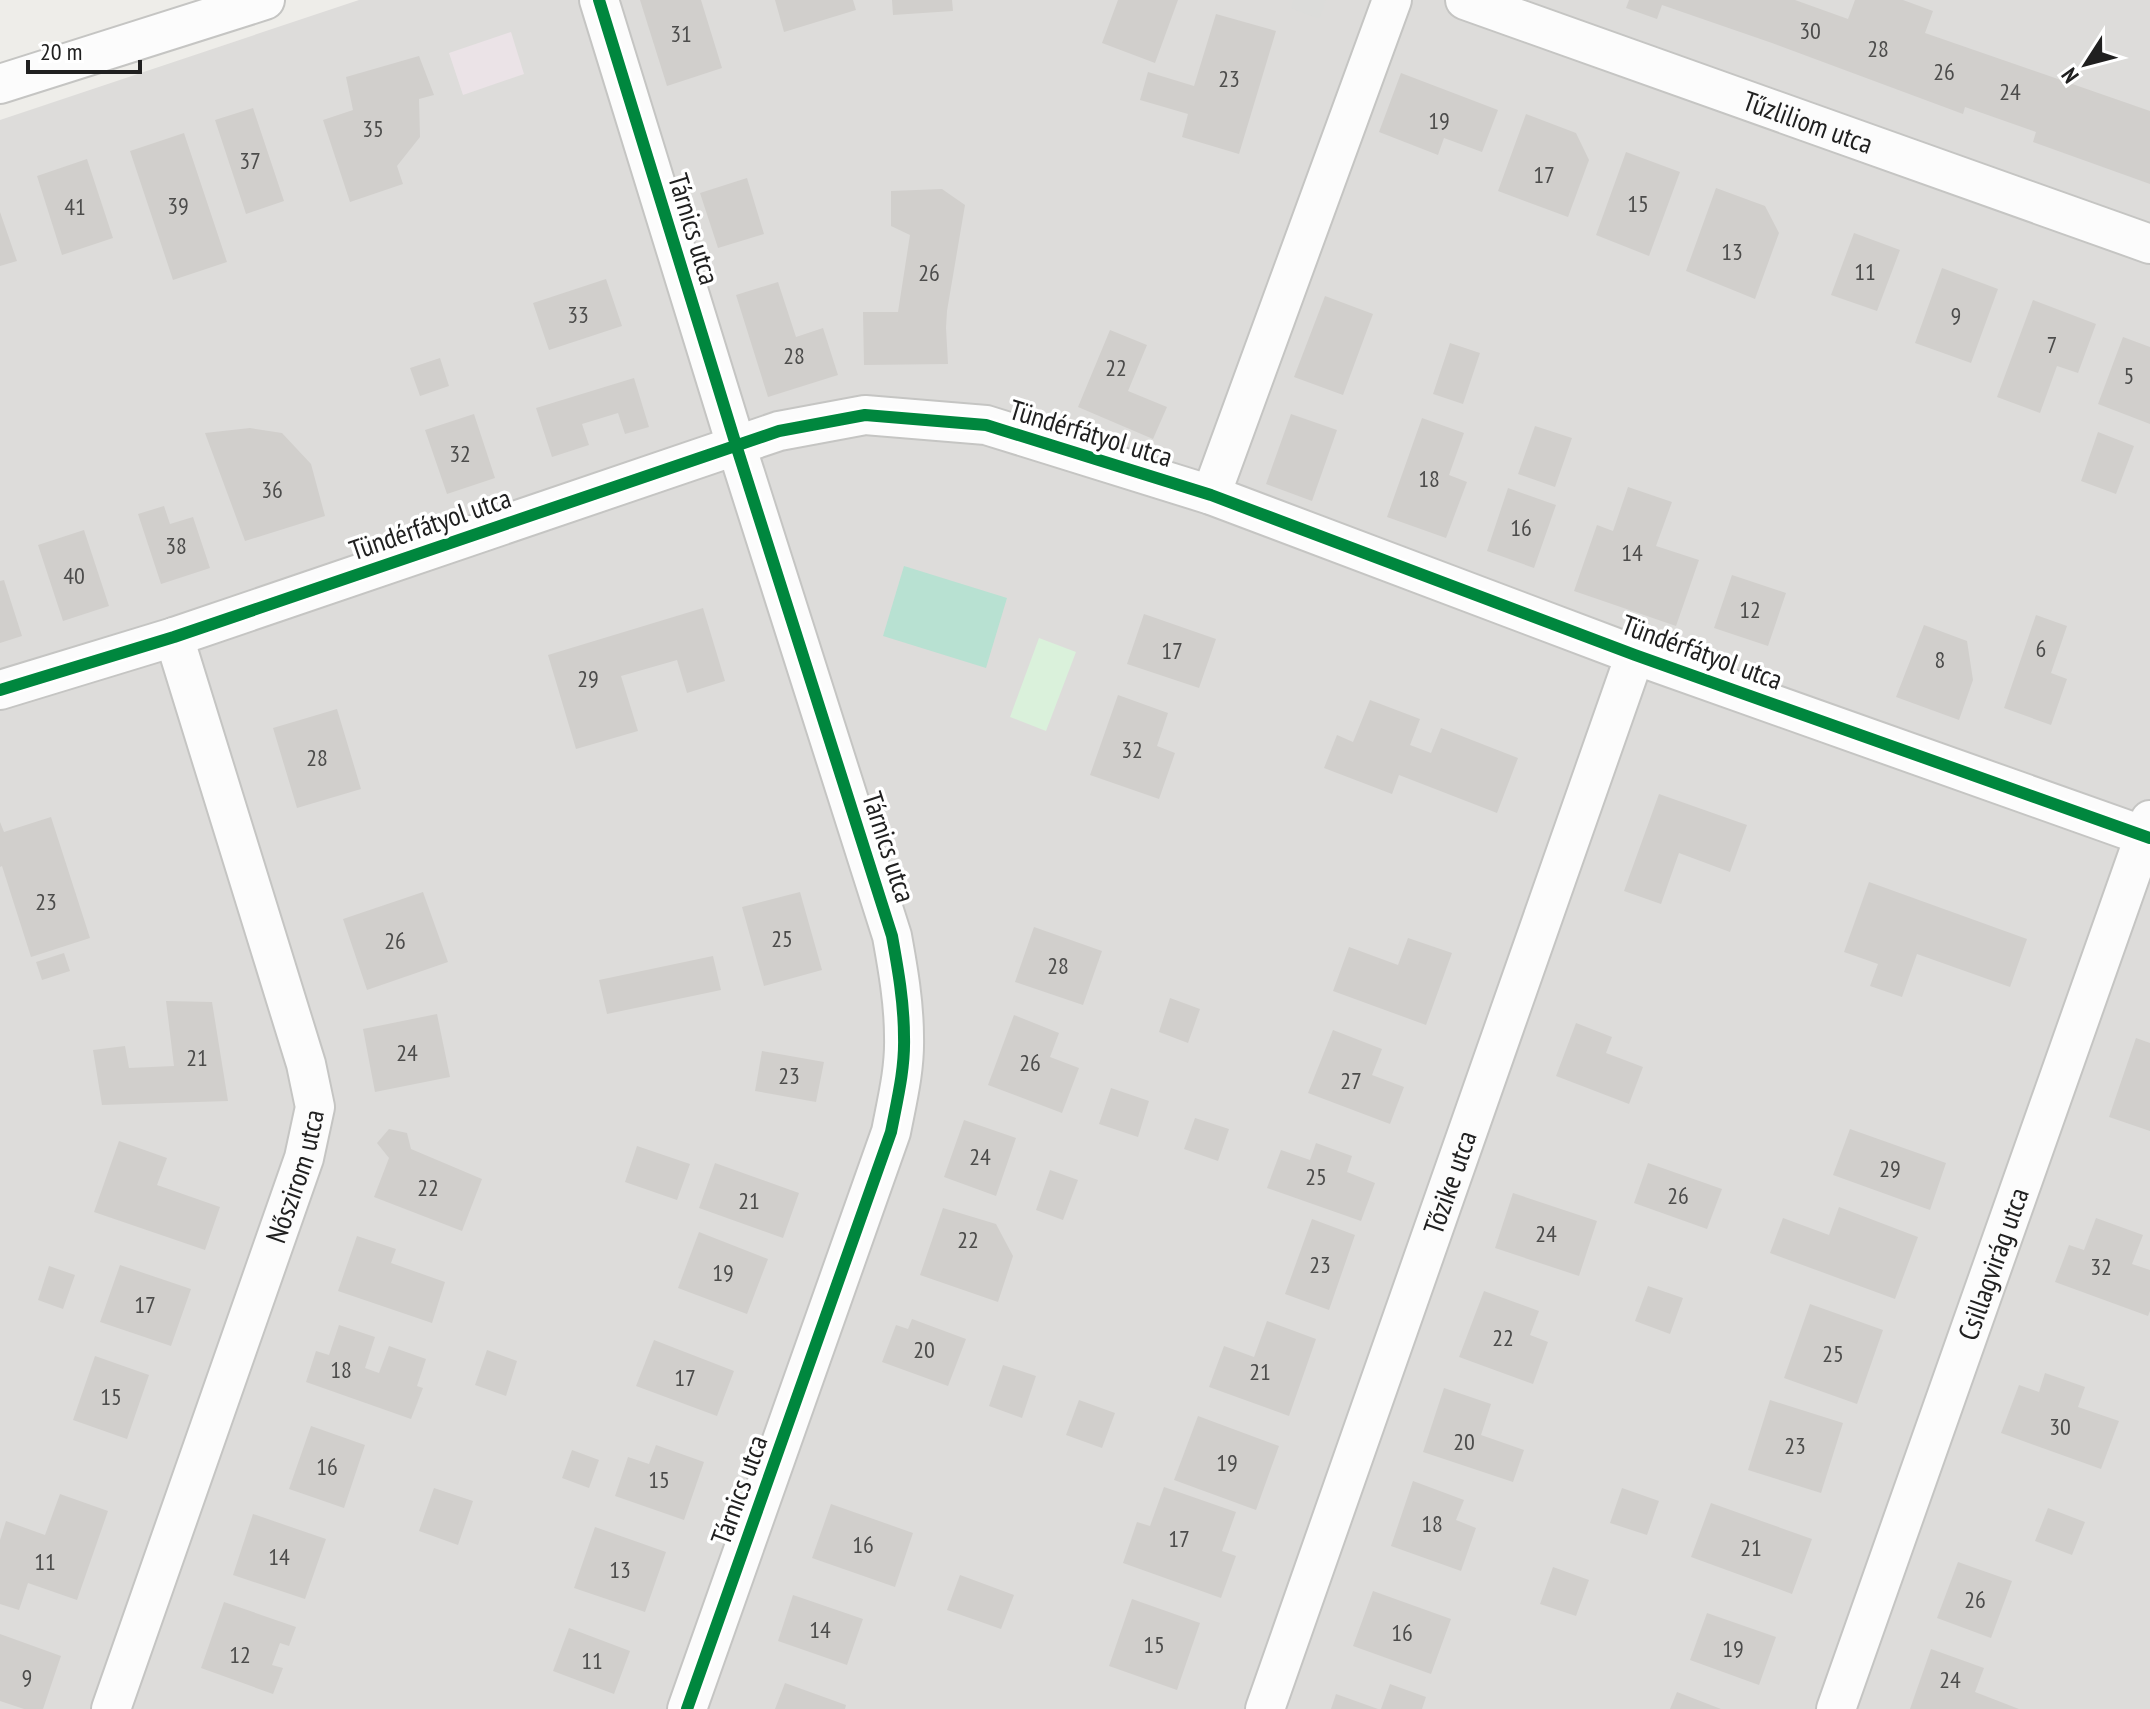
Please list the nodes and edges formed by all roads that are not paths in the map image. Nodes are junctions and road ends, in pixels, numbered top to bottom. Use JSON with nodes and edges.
{"nodes":[{"id":1,"x":265,"y":0,"type":"edge"},
{"id":2,"x":599,"y":0,"type":"edge"},
{"id":3,"x":1392,"y":0,"type":"edge"},
{"id":4,"x":1465,"y":0,"type":"edge"},
{"id":5,"x":0,"y":84,"type":"edge"},
{"id":6,"x":2150,"y":244,"type":"edge"},
{"id":7,"x":736,"y":445,"type":"junction"},
{"id":8,"x":1211,"y":495,"type":"junction"},
{"id":9,"x":174,"y":637,"type":"junction"},
{"id":10,"x":1635,"y":655,"type":"junction"},
{"id":11,"x":0,"y":690,"type":"edge"},
{"id":12,"x":2148,"y":831,"type":"edge"},
{"id":13,"x":111,"y":1709,"type":"edge"},
{"id":14,"x":687,"y":1709,"type":"edge"},
{"id":15,"x":1265,"y":1709,"type":"edge"},
{"id":16,"x":1836,"y":1709,"type":"edge"}],
"edges":[{"from":1,"to":5,"type":"street"},
{"from":2,"to":7,"type":"street","name":"Tárnics utca"},
{"from":3,"to":8,"type":"street"},
{"from":4,"to":6,"type":"street","name":"Tűzliliom utca"},
{"from":7,"to":8,"type":"street","name":"Tündérfátyol utca"},
{"from":7,"to":9,"type":"street","name":"Tündérfátyol utca"},
{"from":7,"to":14,"type":"street","name":"Tárnics utca"},
{"from":8,"to":10,"type":"street","name":"Tündérfátyol utca"},
{"from":9,"to":11,"type":"street","name":"Tündérfátyol utca"},
{"from":9,"to":13,"type":"street","name":"Nőszirom utca"},
{"from":10,"to":12,"type":"street","name":"Tündérfátyol utca"},
{"from":10,"to":15,"type":"street","name":"Tőzike utca"},
{"from":12,"to":16,"type":"street","name":"Csillagvirág utca"}]}
